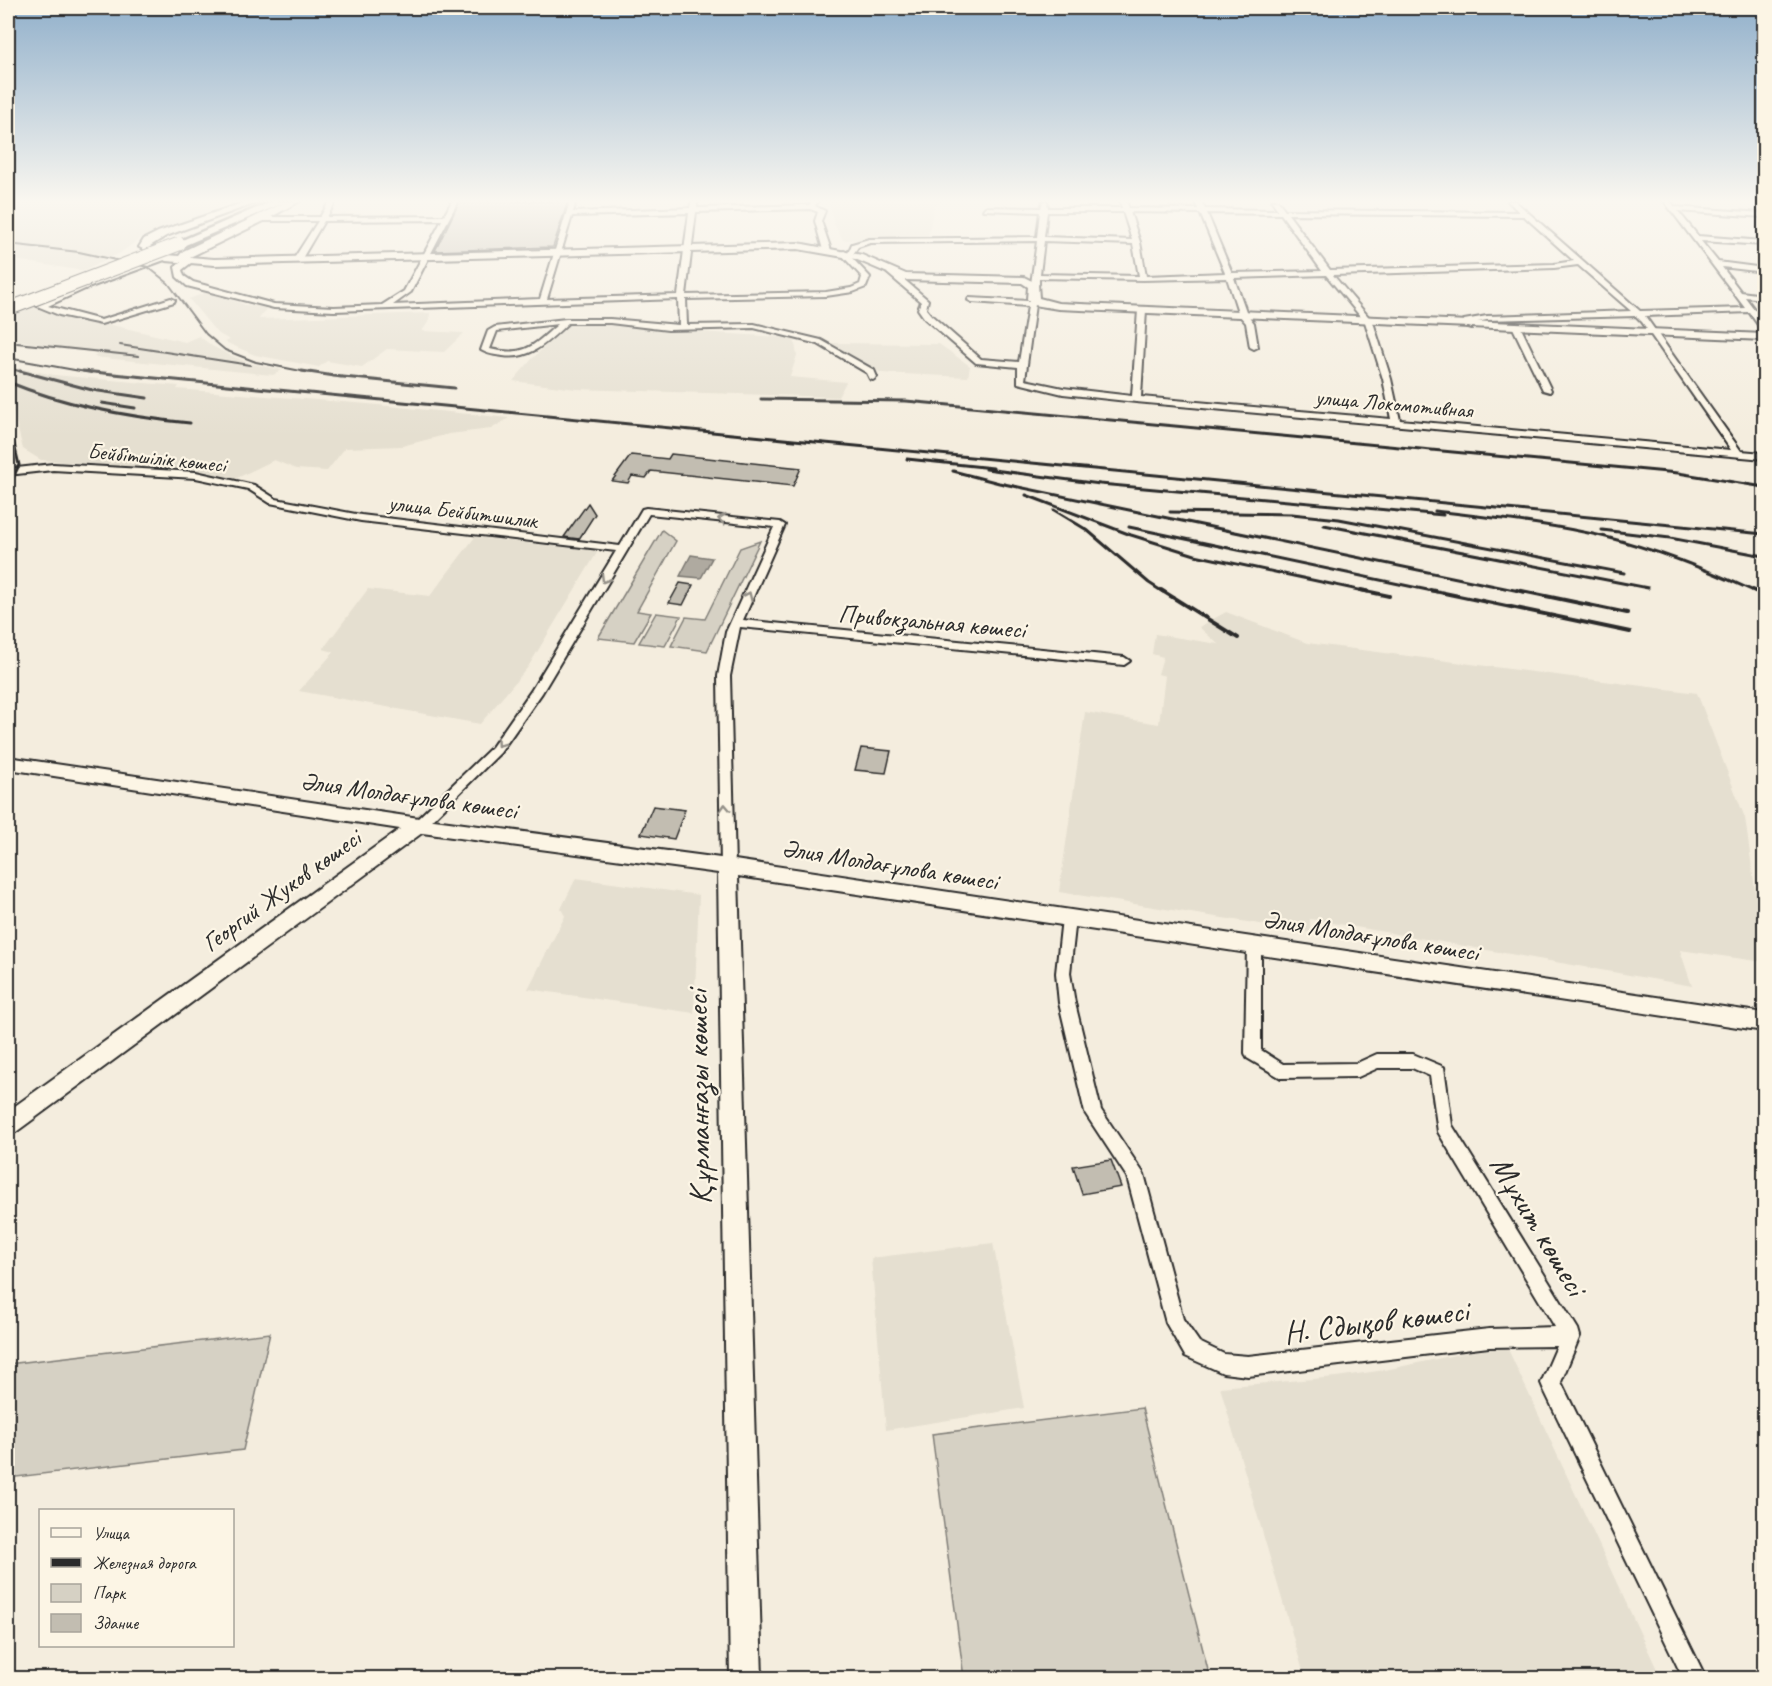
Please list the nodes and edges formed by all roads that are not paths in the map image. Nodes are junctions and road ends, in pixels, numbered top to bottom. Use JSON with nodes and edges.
{"nodes":[{"id":1,"x":91,"y":280,"type":"edge"},
{"id":2,"x":103,"y":280,"type":"edge"},
{"id":3,"x":184,"y":280,"type":"edge"},
{"id":4,"x":413,"y":280,"type":"edge"},
{"id":5,"x":550,"y":280,"type":"edge"},
{"id":6,"x":684,"y":280,"type":"edge"},
{"id":7,"x":865,"y":280,"type":"edge"},
{"id":8,"x":899,"y":280,"type":"edge"},
{"id":9,"x":1023,"y":280,"type":"edge"},
{"id":10,"x":1083,"y":280,"type":"edge"},
{"id":11,"x":1231,"y":280,"type":"edge"},
{"id":12,"x":1334,"y":280,"type":"edge"},
{"id":13,"x":1600,"y":280,"type":"edge"},
{"id":14,"x":1727,"y":280,"type":"edge"},
{"id":15,"x":1036,"y":281,"type":"junction"},
{"id":16,"x":1738,"y":294,"type":"junction"},
{"id":17,"x":682,"y":297,"type":"junction"},
{"id":18,"x":1764,"y":297,"type":"edge"},
{"id":19,"x":171,"y":300,"type":"dead end"},
{"id":20,"x":972,"y":300,"type":"dead end"},
{"id":21,"x":543,"y":301,"type":"junction"},
{"id":22,"x":1033,"y":302,"type":"junction"},
{"id":23,"x":8,"y":307,"type":"edge"},
{"id":24,"x":384,"y":307,"type":"junction"},
{"id":25,"x":1142,"y":310,"type":"junction"},
{"id":26,"x":1750,"y":310,"type":"junction"},
{"id":27,"x":1635,"y":312,"type":"junction"},
{"id":28,"x":1243,"y":315,"type":"junction"},
{"id":29,"x":566,"y":321,"type":"junction"},
{"id":30,"x":1369,"y":322,"type":"junction"},
{"id":31,"x":683,"y":326,"type":"junction"},
{"id":32,"x":1469,"y":326,"type":"junction"},
{"id":33,"x":1764,"y":327,"type":"edge"},
{"id":34,"x":1517,"y":328,"type":"junction"},
{"id":35,"x":1657,"y":334,"type":"junction"},
{"id":36,"x":1764,"y":337,"type":"edge"},
{"id":37,"x":1254,"y":347,"type":"dead end"},
{"id":38,"x":1023,"y":365,"type":"junction"},
{"id":39,"x":873,"y":377,"type":"dead end"},
{"id":40,"x":1547,"y":390,"type":"dead end"},
{"id":41,"x":1136,"y":399,"type":"junction"},
{"id":42,"x":1396,"y":422,"type":"junction"},
{"id":43,"x":1738,"y":454,"type":"junction"},
{"id":44,"x":1764,"y":456,"type":"edge"},
{"id":45,"x":8,"y":472,"type":"edge"},
{"id":46,"x":299,"y":506,"type":"joint"},
{"id":47,"x":646,"y":511,"type":"joint"},
{"id":48,"x":623,"y":549,"type":"junction"},
{"id":49,"x":736,"y":623,"type":"junction"},
{"id":50,"x":1124,"y":661,"type":"dead end"},
{"id":51,"x":8,"y":763,"type":"edge"},
{"id":52,"x":419,"y":825,"type":"junction"},
{"id":53,"x":728,"y":867,"type":"junction"},
{"id":54,"x":1068,"y":918,"type":"junction"},
{"id":55,"x":1254,"y":945,"type":"junction"},
{"id":56,"x":1764,"y":1022,"type":"edge"},
{"id":57,"x":8,"y":1124,"type":"edge"},
{"id":58,"x":1571,"y":1336,"type":"junction"},
{"id":59,"x":746,"y":1678,"type":"edge"},
{"id":60,"x":1695,"y":1678,"type":"edge"}],
"edges":[{"from":1,"to":23,"type":"main road","bridge":true},
{"from":2,"to":19,"type":"street"},
{"from":3,"to":24,"type":"street"},
{"from":4,"to":24,"type":"street"},
{"from":5,"to":21,"type":"street"},
{"from":6,"to":17,"type":"street"},
{"from":7,"to":17,"type":"street"},
{"from":8,"to":38,"type":"street"},
{"from":9,"to":15,"type":"street"},
{"from":10,"to":15,"type":"street"},
{"from":11,"to":28,"type":"street"},
{"from":12,"to":30,"type":"street"},
{"from":13,"to":27,"type":"street"},
{"from":14,"to":16,"type":"street"},
{"from":15,"to":22,"type":"street"},
{"from":16,"to":18,"type":"street"},
{"from":16,"to":26,"type":"street"},
{"from":17,"to":21,"type":"street"},
{"from":17,"to":31,"type":"street"},
{"from":20,"to":22,"type":"street"},
{"from":21,"to":24,"type":"street"},
{"from":22,"to":25,"type":"street"},
{"from":22,"to":38,"type":"street"},
{"from":25,"to":28,"type":"street"},
{"from":25,"to":41,"type":"street"},
{"from":26,"to":27,"type":"street"},
{"from":26,"to":33,"type":"street"},
{"from":27,"to":32,"type":"street"},
{"from":27,"to":35,"type":"street"},
{"from":28,"to":30,"type":"street"},
{"from":28,"to":37,"type":"street"},
{"from":29,"to":29,"type":"street"},
{"from":29,"to":31,"type":"street"},
{"from":30,"to":32,"type":"street"},
{"from":30,"to":42,"type":"street"},
{"from":31,"to":39,"type":"street"},
{"from":32,"to":34,"type":"street"},
{"from":34,"to":35,"type":"street"},
{"from":34,"to":40,"type":"street"},
{"from":35,"to":36,"type":"street"},
{"from":35,"to":43,"type":"street"},
{"from":38,"to":41,"type":"street","name":"улица Локомотивная"},
{"from":41,"to":42,"type":"street","name":"улица Локомотивная"},
{"from":42,"to":43,"type":"street","name":"улица Локомотивная"},
{"from":43,"to":44,"type":"street","name":"улица Локомотивная"},
{"from":45,"to":46,"type":"street","name":"Бейбітшілік көшесі"},
{"from":46,"to":48,"type":"street","name":"улица Бейбитшилик"},
{"from":47,"to":48,"type":"street","name":"Георгий Жуков көшесі"},
{"from":49,"to":47,"type":"street","name":"Құрманғазы көшесі","one_way":true},
{"from":48,"to":52,"type":"street","name":"Георгий Жуков көшесі","one_way":true},
{"from":49,"to":50,"type":"street","name":"Привокзальная көшесі"},
{"from":53,"to":49,"type":"street","name":"Құрманғазы көшесі","one_way":true},
{"from":51,"to":52,"type":"street","name":"Әлия Молдағұлова көшесі"},
{"from":52,"to":53,"type":"street","name":"Әлия Молдағұлова көшесі"},
{"from":52,"to":57,"type":"street","name":"Георгий Жуков көшесі"},
{"from":53,"to":54,"type":"street","name":"Әлия Молдағұлова көшесі"},
{"from":53,"to":59,"type":"street","name":"Құрманғазы көшесі"},
{"from":54,"to":55,"type":"street","name":"Әлия Молдағұлова көшесі"},
{"from":54,"to":58,"type":"street","name":"Н. Сдықов көшесі"},
{"from":55,"to":56,"type":"street","name":"Әлия Молдағұлова көшесі"},
{"from":55,"to":58,"type":"street","name":"Мұхит көшесі"},
{"from":58,"to":60,"type":"street","name":"Мұхит көшесі"}]}
